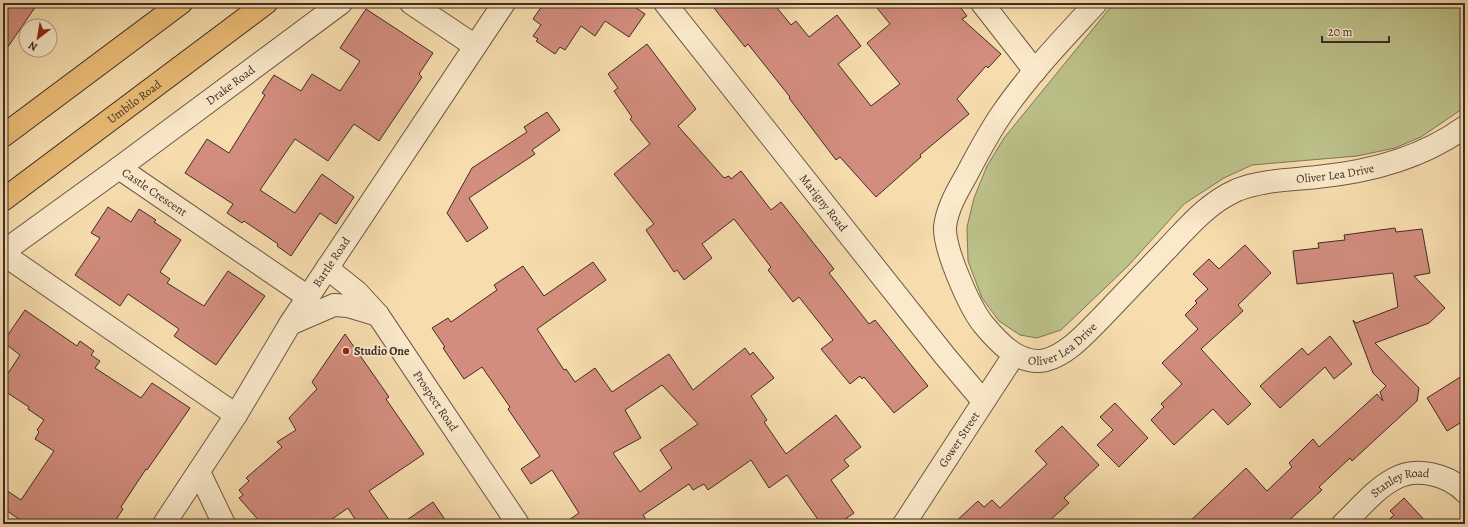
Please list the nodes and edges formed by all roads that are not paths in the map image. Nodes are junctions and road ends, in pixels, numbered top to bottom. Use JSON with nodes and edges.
{"nodes":[{"id":1,"x":181,"y":3,"type":"edge"},
{"id":2,"x":266,"y":3,"type":"edge"},
{"id":3,"x":341,"y":3,"type":"edge"},
{"id":4,"x":411,"y":3,"type":"edge"},
{"id":5,"x":504,"y":3,"type":"edge"},
{"id":6,"x":665,"y":3,"type":"edge"},
{"id":7,"x":982,"y":3,"type":"edge"},
{"id":8,"x":1096,"y":3,"type":"edge"},
{"id":9,"x":475,"y":46,"type":"junction"},
{"id":10,"x":1035,"y":71,"type":"junction"},
{"id":11,"x":1465,"y":127,"type":"edge"},
{"id":12,"x":3,"y":136,"type":"edge"},
{"id":13,"x":120,"y":168,"type":"junction"},
{"id":14,"x":3,"y":200,"type":"edge"},
{"id":15,"x":3,"y":253,"type":"edge"},
{"id":16,"x":327,"y":268,"type":"junction"},
{"id":17,"x":308,"y":297,"type":"junction"},
{"id":18,"x":378,"y":315,"type":"junction"},
{"id":19,"x":290,"y":324,"type":"junction"},
{"id":20,"x":1014,"y":355,"type":"junction"},
{"id":21,"x":983,"y":401,"type":"junction"},
{"id":22,"x":236,"y":415,"type":"junction"},
{"id":23,"x":199,"y":472,"type":"junction"},
{"id":24,"x":1462,"y":484,"type":"edge"},
{"id":25,"x":164,"y":524,"type":"edge"},
{"id":26,"x":224,"y":524,"type":"edge"},
{"id":27,"x":518,"y":524,"type":"edge"},
{"id":28,"x":904,"y":524,"type":"edge"},
{"id":29,"x":1343,"y":524,"type":"edge"}],
"edges":[{"from":1,"to":12,"type":"main road"},
{"from":2,"to":14,"type":"main road","name":"Umbilo Road"},
{"from":3,"to":13,"type":"street","name":"Drake Road"},
{"from":4,"to":9,"type":"street"},
{"from":5,"to":9,"type":"street","name":"Bartle Road"},
{"from":6,"to":21,"type":"street","name":"Marigny Road"},
{"from":7,"to":10,"type":"street"},
{"from":8,"to":10,"type":"street","name":"Oliver Lea Drive"},
{"from":9,"to":16,"type":"street","name":"Bartle Road"},
{"from":10,"to":20,"type":"street","name":"Oliver Lea Drive"},
{"from":11,"to":20,"type":"street","name":"Oliver Lea Drive"},
{"from":13,"to":15,"type":"street","name":"Castle Crescent"},
{"from":13,"to":17,"type":"street","name":"Castle Crescent"},
{"from":15,"to":22,"type":"street","name":"Castle Crescent"},
{"from":16,"to":17,"type":"street","name":"Bartle Road"},
{"from":16,"to":18,"type":"street","name":"Prospect Road"},
{"from":17,"to":19,"type":"street","name":"Bartle Road"},
{"from":18,"to":19,"type":"street"},
{"from":18,"to":27,"type":"street","name":"Prospect Road"},
{"from":19,"to":22,"type":"street","name":"Bartle Road"},
{"from":20,"to":21,"type":"street","name":"Gower Street"},
{"from":21,"to":28,"type":"street","name":"Gower Street"},
{"from":22,"to":23,"type":"street","name":"Bartle Road"},
{"from":23,"to":25,"type":"street","name":"Bartle Road"},
{"from":23,"to":26,"type":"street"},
{"from":24,"to":29,"type":"street","name":"Stanley Road"}]}
